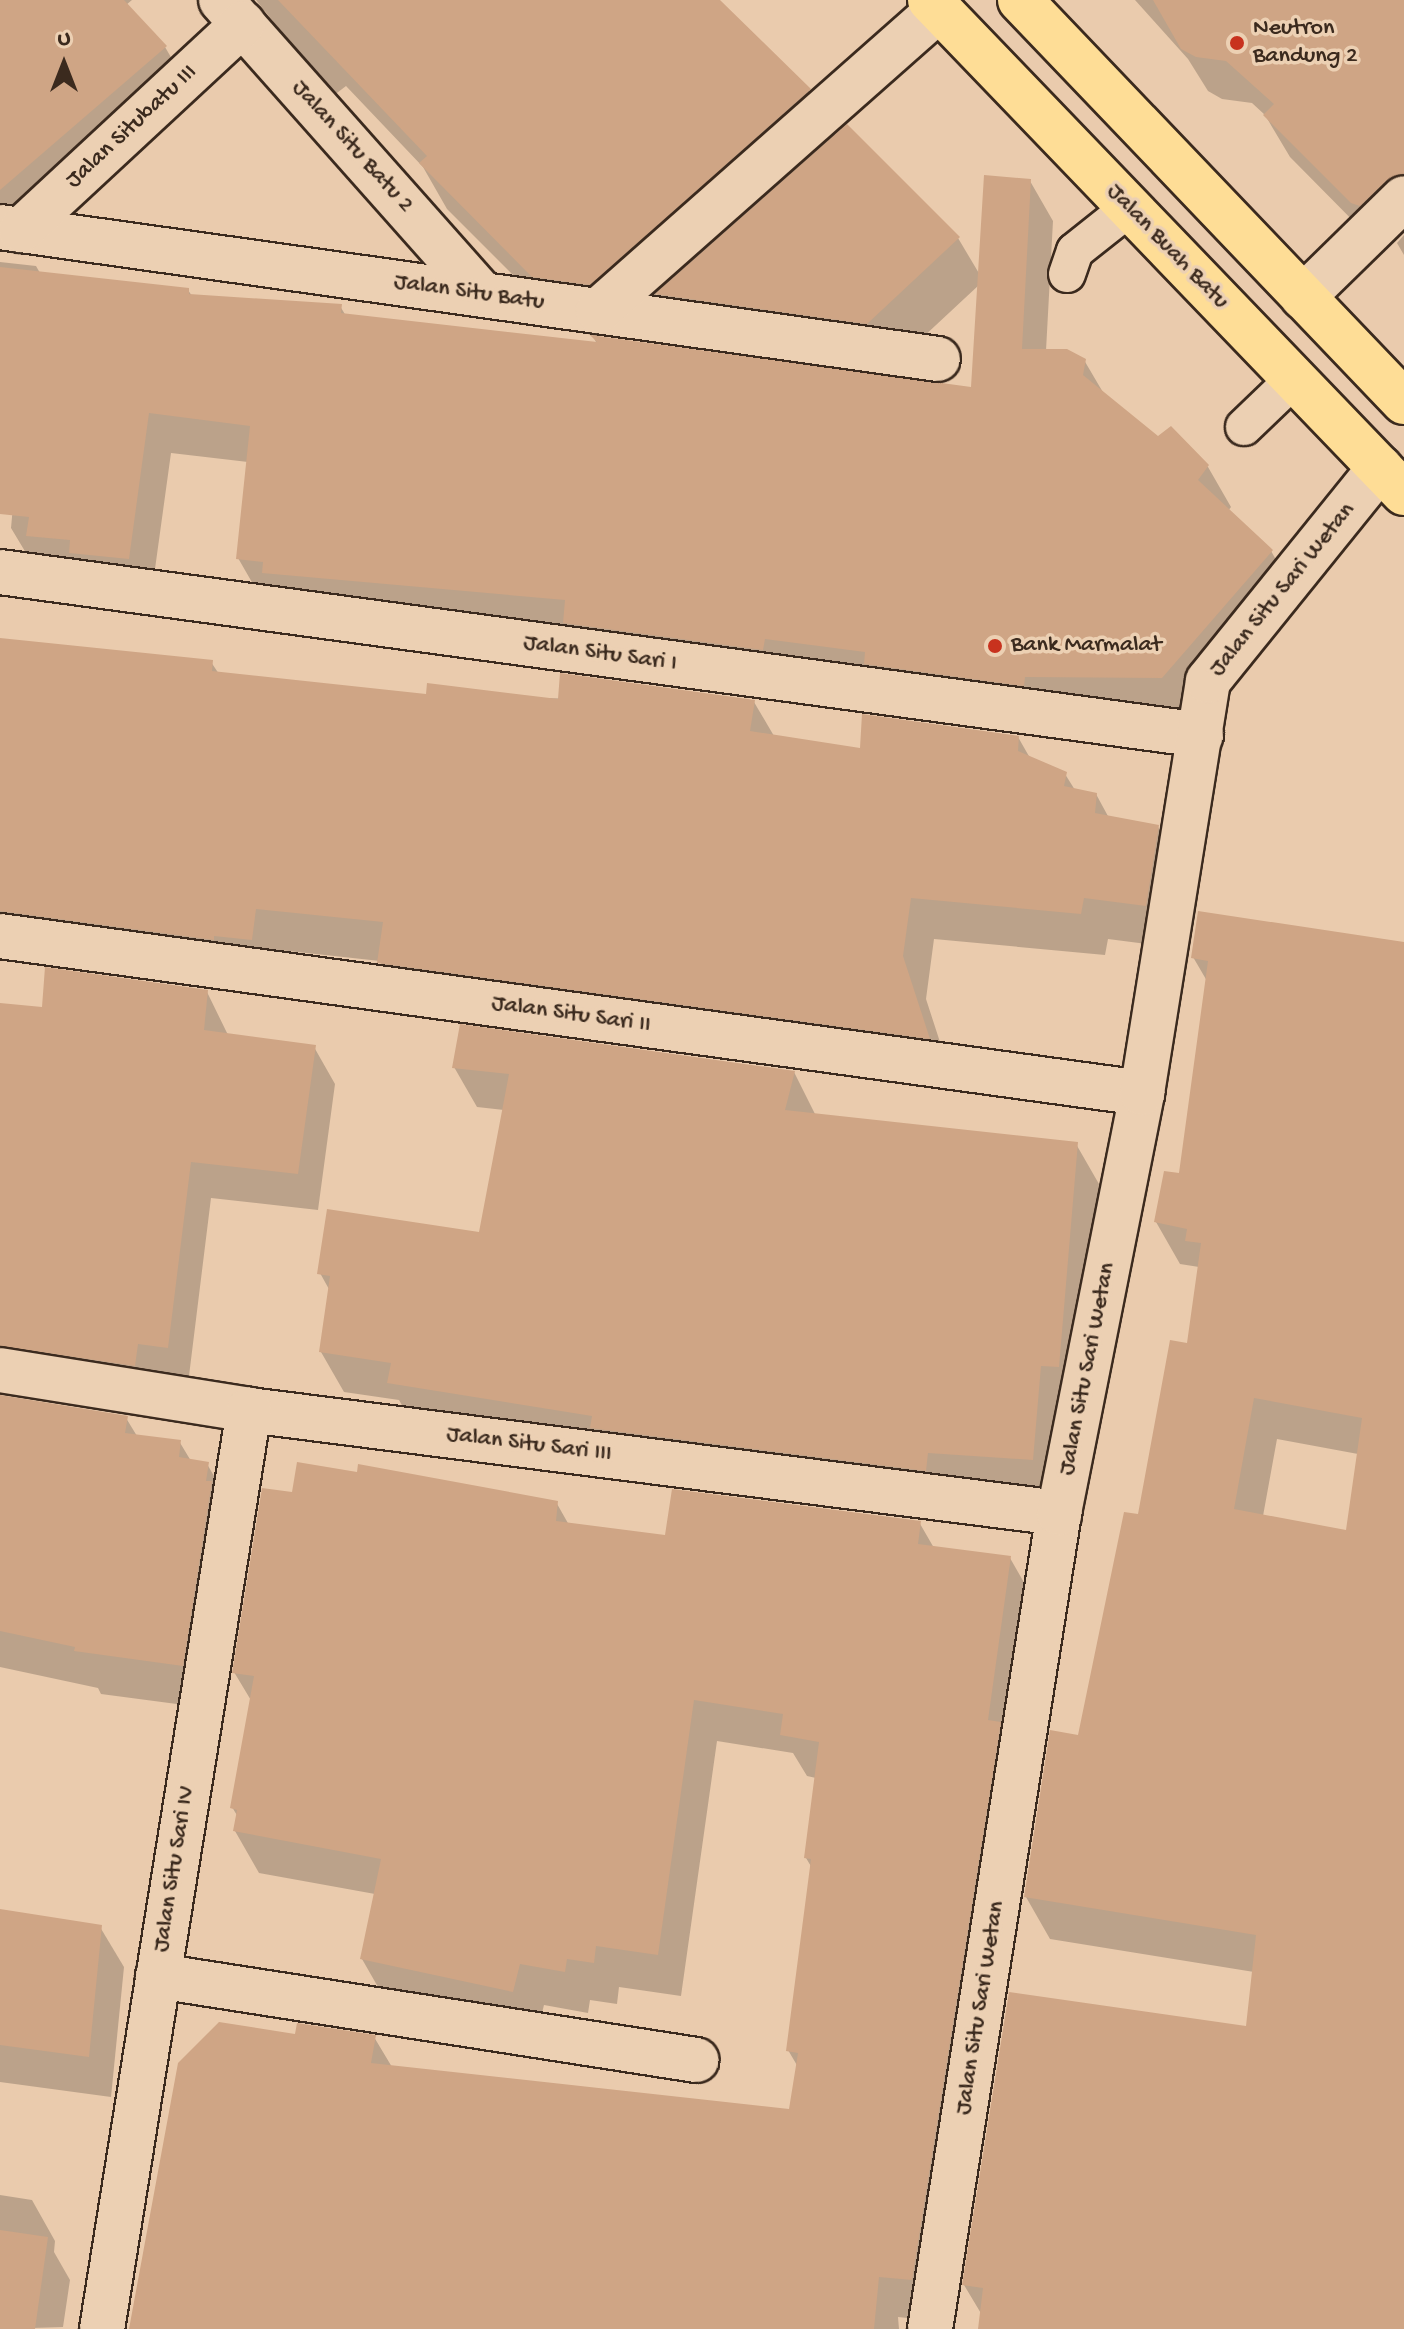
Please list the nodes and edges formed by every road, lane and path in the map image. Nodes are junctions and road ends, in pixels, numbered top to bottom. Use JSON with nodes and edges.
{"nodes":[{"id":1,"x":1020,"y":0,"type":"edge"},
{"id":2,"x":934,"y":4,"type":"edge"},
{"id":3,"x":232,"y":12,"type":"edge"},
{"id":4,"x":1404,"y":198,"type":"edge"},
{"id":5,"x":1129,"y":208,"type":"junction"},
{"id":6,"x":11,"y":229,"type":"edge"},
{"id":7,"x":1067,"y":274,"type":"dead end"},
{"id":8,"x":482,"y":294,"type":"junction"},
{"id":9,"x":1303,"y":297,"type":"junction"},
{"id":10,"x":598,"y":311,"type":"junction"},
{"id":11,"x":938,"y":359,"type":"dead end"},
{"id":12,"x":1294,"y":379,"type":"junction"},
{"id":13,"x":1404,"y":402,"type":"edge"},
{"id":14,"x":1244,"y":427,"type":"dead end"},
{"id":15,"x":1392,"y":481,"type":"edge"},
{"id":16,"x":0,"y":572,"type":"edge"},
{"id":17,"x":1201,"y":735,"type":"junction"},
{"id":18,"x":0,"y":936,"type":"edge"},
{"id":19,"x":1142,"y":1093,"type":"junction"},
{"id":20,"x":0,"y":1370,"type":"edge"},
{"id":21,"x":249,"y":1410,"type":"junction"},
{"id":22,"x":1059,"y":1513,"type":"junction"},
{"id":23,"x":158,"y":1976,"type":"junction"},
{"id":24,"x":696,"y":2060,"type":"dead end"},
{"id":25,"x":102,"y":2329,"type":"edge"},
{"id":26,"x":930,"y":2329,"type":"edge"}],
"edges":[{"from":1,"to":9,"type":"main road"},
{"from":2,"to":5,"type":"main road","name":"Jalan Buah Batu"},
{"from":2,"to":10,"type":"street"},
{"from":3,"to":6,"type":"street","name":"Jalan Situbatu III"},
{"from":3,"to":8,"type":"street","name":"Jalan Situ Batu 2"},
{"from":4,"to":9,"type":"street"},
{"from":5,"to":7,"type":"lane"},
{"from":5,"to":12,"type":"main road","name":"Jalan Buah Batu"},
{"from":6,"to":8,"type":"street","name":"Jalan Situ Batu"},
{"from":8,"to":10,"type":"street","name":"Jalan Situ Batu"},
{"from":9,"to":13,"type":"main road"},
{"from":10,"to":11,"type":"street","name":"Jalan Situ Batu"},
{"from":12,"to":14,"type":"lane"},
{"from":12,"to":15,"type":"main road","name":"Jalan Buah Batu"},
{"from":15,"to":17,"type":"street","name":"Jalan Situ Sari Wetan"},
{"from":16,"to":17,"type":"street","name":"Jalan Situ Sari I"},
{"from":17,"to":19,"type":"street","name":"Jalan Situ Sari Wetan"},
{"from":18,"to":19,"type":"street","name":"Jalan Situ Sari II"},
{"from":19,"to":22,"type":"street","name":"Jalan Situ Sari Wetan"},
{"from":20,"to":21,"type":"street","name":"Jalan Situ Sari III"},
{"from":21,"to":22,"type":"street","name":"Jalan Situ Sari III"},
{"from":21,"to":23,"type":"street","name":"Jalan Situ Sari IV"},
{"from":22,"to":26,"type":"street","name":"Jalan Situ Sari Wetan"},
{"from":23,"to":24,"type":"street"},
{"from":23,"to":25,"type":"street","name":"Jalan Situ Sari IV"}]}
